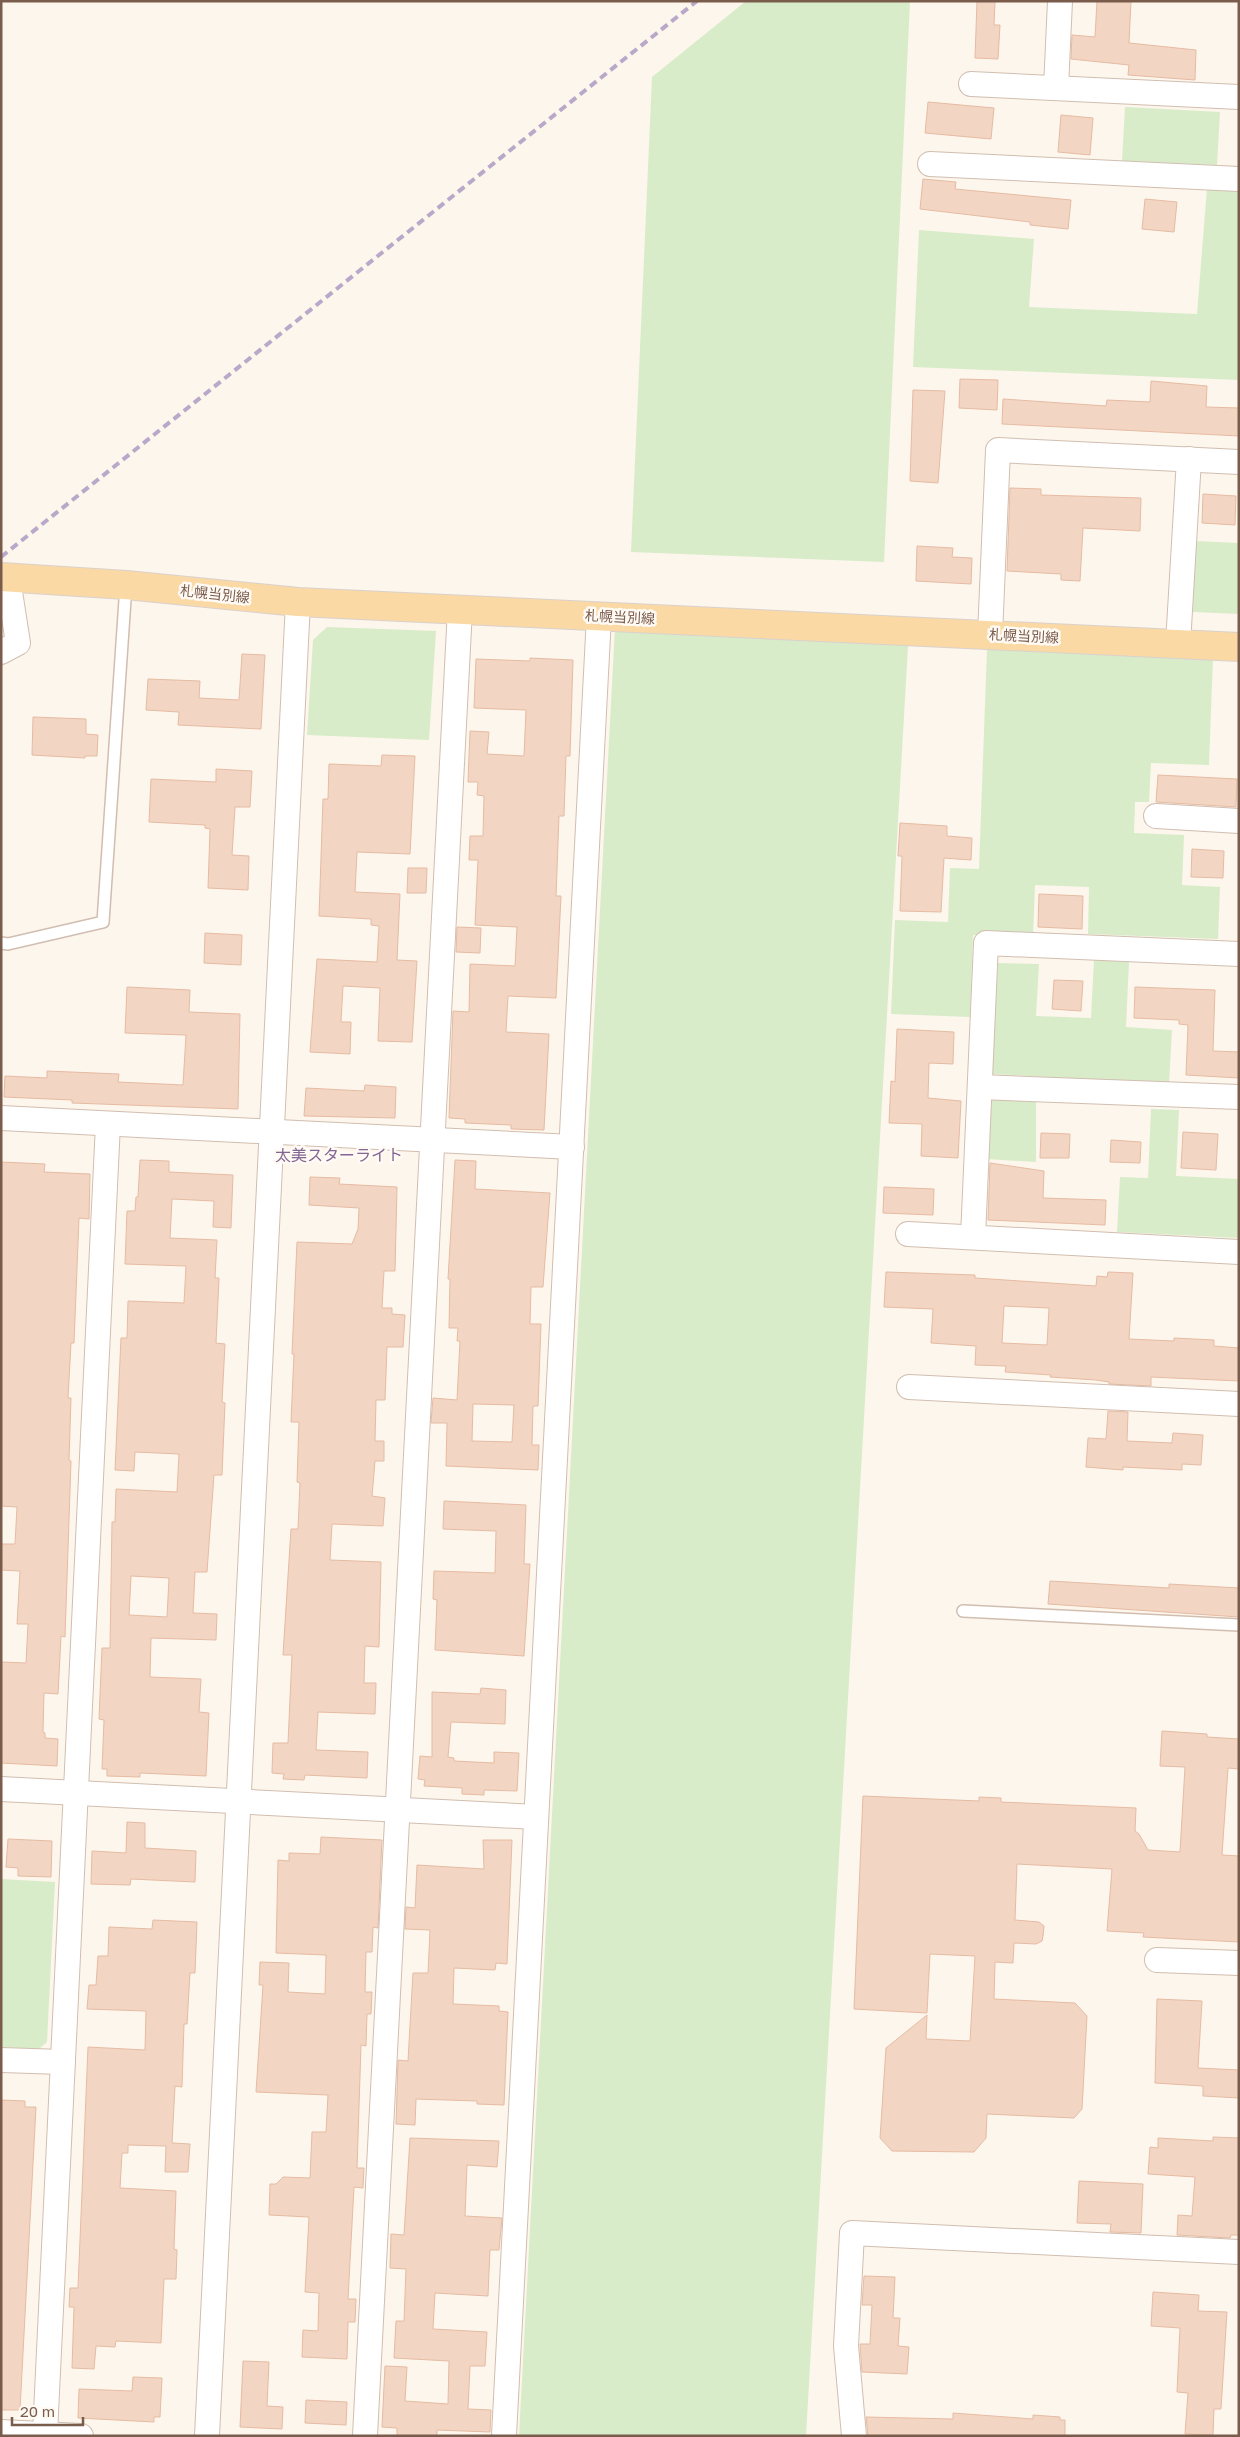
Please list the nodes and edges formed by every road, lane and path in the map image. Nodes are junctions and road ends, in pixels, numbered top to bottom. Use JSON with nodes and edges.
{"nodes":[{"id":1,"x":1060,"y":1,"type":"edge"},
{"id":2,"x":970,"y":84,"type":"dead end"},
{"id":3,"x":1056,"y":88,"type":"junction"},
{"id":4,"x":1239,"y":98,"type":"edge"},
{"id":5,"x":930,"y":164,"type":"dead end"},
{"id":6,"x":1239,"y":180,"type":"edge"},
{"id":7,"x":1189,"y":459,"type":"junction"},
{"id":8,"x":1239,"y":462,"type":"edge"},
{"id":9,"x":4,"y":578,"type":"edge"},
{"id":10,"x":126,"y":585,"type":"junction"},
{"id":11,"x":298,"y":602,"type":"junction"},
{"id":12,"x":460,"y":609,"type":"junction"},
{"id":13,"x":600,"y":616,"type":"junction"},
{"id":14,"x":990,"y":635,"type":"junction"},
{"id":15,"x":1178,"y":644,"type":"junction"},
{"id":16,"x":1239,"y":647,"type":"edge"},
{"id":17,"x":1,"y":652,"type":"edge"},
{"id":18,"x":1156,"y":816,"type":"dead end"},
{"id":19,"x":1239,"y":821,"type":"edge"},
{"id":20,"x":1,"y":943,"type":"edge"},
{"id":21,"x":1239,"y":954,"type":"edge"},
{"id":22,"x":980,"y":1087,"type":"junction"},
{"id":23,"x":1239,"y":1097,"type":"edge"},
{"id":24,"x":1,"y":1118,"type":"edge"},
{"id":25,"x":108,"y":1124,"type":"junction"},
{"id":26,"x":272,"y":1132,"type":"junction"},
{"id":27,"x":432,"y":1140,"type":"junction"},
{"id":28,"x":572,"y":1147,"type":"junction"},
{"id":29,"x":908,"y":1234,"type":"dead end"},
{"id":30,"x":973,"y":1237,"type":"junction"},
{"id":31,"x":1239,"y":1252,"type":"edge"},
{"id":32,"x":909,"y":1387,"type":"dead end"},
{"id":33,"x":1239,"y":1404,"type":"edge"},
{"id":34,"x":963,"y":1611,"type":"dead end"},
{"id":35,"x":1239,"y":1626,"type":"edge"},
{"id":36,"x":1,"y":1789,"type":"edge"},
{"id":37,"x":76,"y":1793,"type":"junction"},
{"id":38,"x":238,"y":1801,"type":"junction"},
{"id":39,"x":397,"y":1810,"type":"junction"},
{"id":40,"x":536,"y":1817,"type":"junction"},
{"id":41,"x":1157,"y":1960,"type":"dead end"},
{"id":42,"x":1239,"y":1962,"type":"edge"},
{"id":43,"x":1,"y":2060,"type":"edge"},
{"id":44,"x":63,"y":2062,"type":"junction"},
{"id":45,"x":1239,"y":2252,"type":"edge"},
{"id":46,"x":1,"y":2432,"type":"edge"},
{"id":47,"x":45,"y":2434,"type":"junction"},
{"id":48,"x":81,"y":2436,"type":"edge"},
{"id":49,"x":207,"y":2436,"type":"edge"},
{"id":50,"x":365,"y":2436,"type":"edge"},
{"id":51,"x":504,"y":2436,"type":"edge"},
{"id":52,"x":854,"y":2436,"type":"edge"}],
"edges":[{"from":1,"to":3,"type":"street"},
{"from":2,"to":3,"type":"street"},
{"from":3,"to":4,"type":"street"},
{"from":5,"to":6,"type":"street"},
{"from":7,"to":8,"type":"street"},
{"from":7,"to":14,"type":"street"},
{"from":7,"to":15,"type":"street"},
{"from":9,"to":10,"type":"main road","name":"札幌当別線"},
{"from":9,"to":17,"type":"street"},
{"from":10,"to":11,"type":"main road","name":"札幌当別線"},
{"from":10,"to":20,"type":"lane"},
{"from":11,"to":12,"type":"main road","name":"札幌当別線"},
{"from":11,"to":26,"type":"street"},
{"from":12,"to":13,"type":"main road","name":"札幌当別線"},
{"from":12,"to":27,"type":"street"},
{"from":13,"to":14,"type":"main road","name":"札幌当別線"},
{"from":13,"to":28,"type":"street"},
{"from":14,"to":15,"type":"main road","name":"札幌当別線"},
{"from":15,"to":16,"type":"main road","name":"札幌当別線"},
{"from":18,"to":19,"type":"street"},
{"from":21,"to":22,"type":"street"},
{"from":22,"to":23,"type":"street"},
{"from":22,"to":30,"type":"street"},
{"from":24,"to":25,"type":"street"},
{"from":25,"to":26,"type":"street"},
{"from":25,"to":37,"type":"street"},
{"from":26,"to":27,"type":"street"},
{"from":26,"to":38,"type":"street"},
{"from":27,"to":28,"type":"street"},
{"from":27,"to":39,"type":"street"},
{"from":28,"to":40,"type":"street"},
{"from":29,"to":30,"type":"street"},
{"from":30,"to":31,"type":"street"},
{"from":32,"to":33,"type":"street"},
{"from":34,"to":35,"type":"lane"},
{"from":36,"to":37,"type":"street"},
{"from":37,"to":38,"type":"street"},
{"from":37,"to":44,"type":"street"},
{"from":38,"to":39,"type":"street"},
{"from":38,"to":49,"type":"street"},
{"from":39,"to":40,"type":"street"},
{"from":39,"to":50,"type":"street"},
{"from":40,"to":51,"type":"street"},
{"from":41,"to":42,"type":"street"},
{"from":43,"to":44,"type":"street"},
{"from":44,"to":47,"type":"street"},
{"from":45,"to":52,"type":"street"},
{"from":46,"to":47,"type":"street"},
{"from":47,"to":48,"type":"street"}]}
